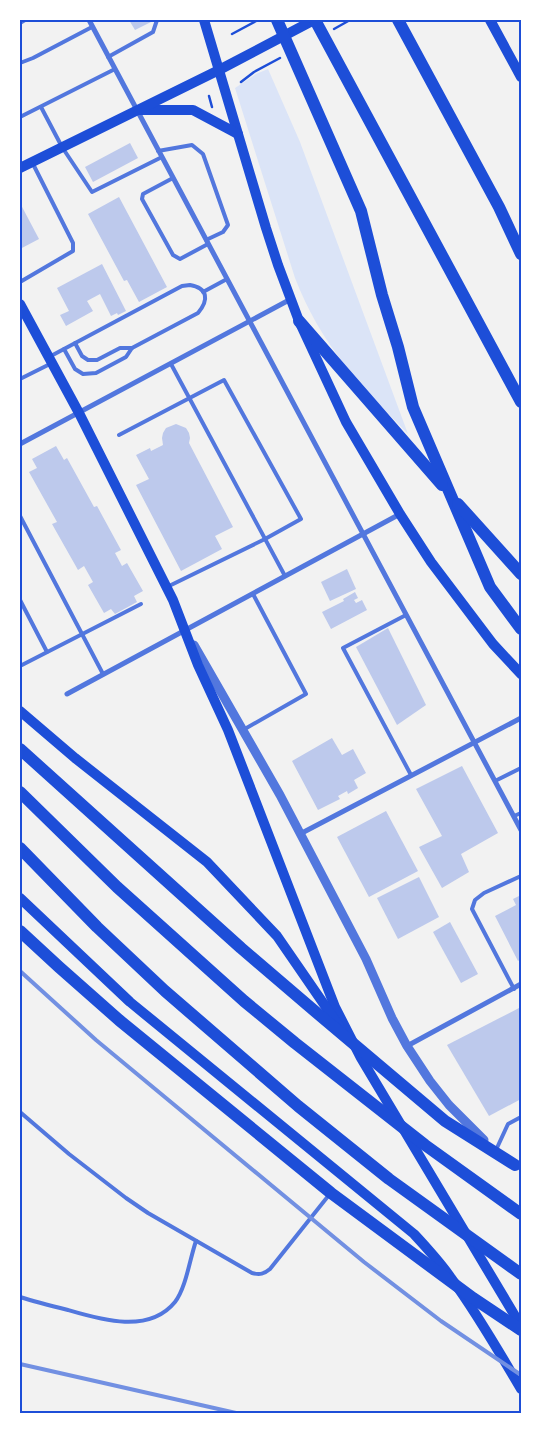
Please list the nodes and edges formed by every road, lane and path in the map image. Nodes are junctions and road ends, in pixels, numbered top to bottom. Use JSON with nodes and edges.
{"nodes":[{"id":1,"x":25,"y":20,"type":"edge"},
{"id":2,"x":89,"y":20,"type":"edge"},
{"id":3,"x":157,"y":20,"type":"edge"},
{"id":4,"x":204,"y":20,"type":"edge"},
{"id":5,"x":258,"y":20,"type":"edge"},
{"id":6,"x":277,"y":20,"type":"edge"},
{"id":7,"x":314,"y":20,"type":"edge"},
{"id":8,"x":398,"y":20,"type":"edge"},
{"id":9,"x":490,"y":20,"type":"edge"},
{"id":10,"x":20,"y":23,"type":"edge"},
{"id":11,"x":92,"y":27,"type":"junction"},
{"id":12,"x":232,"y":34,"type":"dead end"},
{"id":13,"x":108,"y":57,"type":"junction"},
{"id":14,"x":20,"y":62,"type":"edge"},
{"id":15,"x":114,"y":69,"type":"junction"},
{"id":16,"x":219,"y":70,"type":"junction"},
{"id":17,"x":520,"y":71,"type":"edge"},
{"id":18,"x":254,"y":72,"type":"dead end"},
{"id":19,"x":241,"y":82,"type":"dead end"},
{"id":20,"x":209,"y":96,"type":"dead end"},
{"id":21,"x":41,"y":107,"type":"junction"},
{"id":22,"x":136,"y":110,"type":"junction"},
{"id":23,"x":214,"y":113,"type":"dead end"},
{"id":24,"x":20,"y":117,"type":"edge"},
{"id":25,"x":238,"y":134,"type":"junction"},
{"id":26,"x":62,"y":147,"type":"junction"},
{"id":27,"x":158,"y":151,"type":"junction"},
{"id":28,"x":162,"y":157,"type":"junction"},
{"id":29,"x":32,"y":162,"type":"junction"},
{"id":30,"x":20,"y":168,"type":"edge"},
{"id":31,"x":173,"y":178,"type":"junction"},
{"id":32,"x":207,"y":242,"type":"junction"},
{"id":33,"x":521,"y":254,"type":"edge"},
{"id":34,"x":227,"y":279,"type":"junction"},
{"id":35,"x":20,"y":282,"type":"edge"},
{"id":36,"x":204,"y":292,"type":"junction"},
{"id":37,"x":291,"y":300,"type":"junction"},
{"id":38,"x":20,"y":304,"type":"edge"},
{"id":39,"x":299,"y":321,"type":"junction"},
{"id":40,"x":250,"y":322,"type":"junction"},
{"id":41,"x":75,"y":343,"type":"junction"},
{"id":42,"x":132,"y":348,"type":"junction"},
{"id":43,"x":64,"y":349,"type":"junction"},
{"id":44,"x":50,"y":360,"type":"junction"},
{"id":45,"x":172,"y":364,"type":"junction"},
{"id":46,"x":20,"y":379,"type":"edge"},
{"id":47,"x":190,"y":398,"type":"junction"},
{"id":48,"x":521,"y":402,"type":"edge"},
{"id":49,"x":79,"y":413,"type":"junction"},
{"id":50,"x":119,"y":435,"type":"dead end"},
{"id":51,"x":20,"y":444,"type":"edge"},
{"id":52,"x":400,"y":514,"type":"junction"},
{"id":53,"x":20,"y":516,"type":"edge"},
{"id":54,"x":363,"y":534,"type":"junction"},
{"id":55,"x":265,"y":539,"type":"junction"},
{"id":56,"x":521,"y":574,"type":"edge"},
{"id":57,"x":285,"y":576,"type":"junction"},
{"id":58,"x":166,"y":588,"type":"junction"},
{"id":59,"x":252,"y":594,"type":"junction"},
{"id":60,"x":20,"y":600,"type":"edge"},
{"id":61,"x":142,"y":604,"type":"dead end"},
{"id":62,"x":406,"y":615,"type":"junction"},
{"id":63,"x":521,"y":629,"type":"edge"},
{"id":64,"x":185,"y":630,"type":"junction"},
{"id":65,"x":82,"y":635,"type":"junction"},
{"id":66,"x":47,"y":652,"type":"junction"},
{"id":67,"x":20,"y":666,"type":"edge"},
{"id":68,"x":103,"y":674,"type":"junction"},
{"id":69,"x":521,"y":674,"type":"edge"},
{"id":70,"x":67,"y":694,"type":"dead end"},
{"id":71,"x":20,"y":711,"type":"edge"},
{"id":72,"x":521,"y":718,"type":"edge"},
{"id":73,"x":243,"y":730,"type":"junction"},
{"id":74,"x":474,"y":742,"type":"junction"},
{"id":75,"x":20,"y":749,"type":"edge"},
{"id":76,"x":521,"y":768,"type":"edge"},
{"id":77,"x":412,"y":775,"type":"junction"},
{"id":78,"x":495,"y":781,"type":"junction"},
{"id":79,"x":20,"y":792,"type":"edge"},
{"id":80,"x":521,"y":813,"type":"edge"},
{"id":81,"x":514,"y":816,"type":"junction"},
{"id":82,"x":521,"y":830,"type":"edge"},
{"id":83,"x":300,"y":834,"type":"junction"},
{"id":84,"x":20,"y":848,"type":"edge"},
{"id":85,"x":521,"y":876,"type":"edge"},
{"id":86,"x":20,"y":898,"type":"edge"},
{"id":87,"x":20,"y":931,"type":"edge"},
{"id":88,"x":521,"y":984,"type":"edge"},
{"id":89,"x":514,"y":988,"type":"junction"},
{"id":90,"x":407,"y":1046,"type":"junction"},
{"id":91,"x":360,"y":1058,"type":"junction"},
{"id":92,"x":20,"y":1112,"type":"edge"},
{"id":93,"x":521,"y":1117,"type":"edge"},
{"id":94,"x":496,"y":1150,"type":"junction"},
{"id":95,"x":518,"y":1167,"type":"edge"},
{"id":96,"x":330,"y":1193,"type":"junction"},
{"id":97,"x":521,"y":1214,"type":"edge"},
{"id":98,"x":196,"y":1241,"type":"junction"},
{"id":99,"x":521,"y":1274,"type":"edge"},
{"id":100,"x":20,"y":1297,"type":"edge"},
{"id":101,"x":521,"y":1326,"type":"edge"},
{"id":102,"x":521,"y":1330,"type":"edge"},
{"id":103,"x":521,"y":1389,"type":"edge"}],
"edges":[{"from":1,"to":10,"type":"lane"},
{"from":2,"to":11,"type":"street"},
{"from":3,"to":13,"type":"lane"},
{"from":4,"to":16,"type":"main road"},
{"from":5,"to":12,"type":"path"},
{"from":6,"to":63,"type":"highway"},
{"from":7,"to":16,"type":"main road"},
{"from":7,"to":48,"type":"highway"},
{"from":8,"to":33,"type":"highway"},
{"from":9,"to":17,"type":"main road"},
{"from":11,"to":13,"type":"street"},
{"from":11,"to":14,"type":"lane"},
{"from":13,"to":15,"type":"street"},
{"from":15,"to":21,"type":"lane"},
{"from":15,"to":22,"type":"street"},
{"from":16,"to":22,"type":"main road"},
{"from":16,"to":25,"type":"main road"},
{"from":18,"to":19,"type":"path"},
{"from":20,"to":23,"type":"path"},
{"from":21,"to":24,"type":"lane"},
{"from":21,"to":26,"type":"lane"},
{"from":22,"to":25,"type":"main road"},
{"from":22,"to":26,"type":"main road"},
{"from":22,"to":27,"type":"street"},
{"from":25,"to":37,"type":"main road"},
{"from":26,"to":28,"type":"lane"},
{"from":26,"to":29,"type":"main road"},
{"from":27,"to":28,"type":"street"},
{"from":27,"to":32,"type":"lane"},
{"from":28,"to":31,"type":"street"},
{"from":29,"to":30,"type":"main road"},
{"from":29,"to":35,"type":"lane"},
{"from":31,"to":32,"type":"street"},
{"from":31,"to":32,"type":"lane"},
{"from":32,"to":34,"type":"street"},
{"from":34,"to":36,"type":"lane"},
{"from":34,"to":40,"type":"street"},
{"from":36,"to":41,"type":"lane"},
{"from":36,"to":42,"type":"lane"},
{"from":37,"to":39,"type":"main road"},
{"from":37,"to":40,"type":"street"},
{"from":38,"to":44,"type":"main road"},
{"from":39,"to":52,"type":"main road"},
{"from":39,"to":56,"type":"highway"},
{"from":40,"to":45,"type":"street"},
{"from":40,"to":54,"type":"street"},
{"from":41,"to":42,"type":"lane"},
{"from":41,"to":43,"type":"lane"},
{"from":42,"to":43,"type":"lane"},
{"from":43,"to":44,"type":"lane"},
{"from":44,"to":46,"type":"lane"},
{"from":44,"to":49,"type":"main road"},
{"from":45,"to":47,"type":"lane"},
{"from":45,"to":49,"type":"street"},
{"from":47,"to":50,"type":"lane"},
{"from":47,"to":55,"type":"lane"},
{"from":47,"to":55,"type":"lane"},
{"from":49,"to":51,"type":"street"},
{"from":49,"to":58,"type":"main road"},
{"from":52,"to":54,"type":"street"},
{"from":52,"to":69,"type":"main road"},
{"from":53,"to":65,"type":"lane"},
{"from":54,"to":57,"type":"street"},
{"from":54,"to":62,"type":"street"},
{"from":55,"to":57,"type":"lane"},
{"from":55,"to":58,"type":"lane"},
{"from":57,"to":59,"type":"street"},
{"from":58,"to":64,"type":"main road"},
{"from":59,"to":64,"type":"street"},
{"from":59,"to":73,"type":"lane"},
{"from":60,"to":66,"type":"lane"},
{"from":61,"to":65,"type":"lane"},
{"from":62,"to":74,"type":"street"},
{"from":62,"to":77,"type":"lane"},
{"from":64,"to":68,"type":"street"},
{"from":64,"to":73,"type":"street"},
{"from":64,"to":91,"type":"main road"},
{"from":65,"to":66,"type":"lane"},
{"from":65,"to":68,"type":"lane"},
{"from":66,"to":67,"type":"lane"},
{"from":68,"to":70,"type":"street"},
{"from":71,"to":91,"type":"main road"},
{"from":72,"to":74,"type":"street"},
{"from":73,"to":83,"type":"street"},
{"from":74,"to":77,"type":"street"},
{"from":74,"to":78,"type":"street"},
{"from":75,"to":95,"type":"highway"},
{"from":76,"to":78,"type":"lane"},
{"from":77,"to":83,"type":"street"},
{"from":78,"to":81,"type":"street"},
{"from":79,"to":97,"type":"highway"},
{"from":80,"to":81,"type":"lane"},
{"from":81,"to":82,"type":"street"},
{"from":83,"to":90,"type":"street"},
{"from":84,"to":99,"type":"highway"},
{"from":85,"to":89,"type":"lane"},
{"from":86,"to":103,"type":"main road"},
{"from":87,"to":96,"type":"highway"},
{"from":88,"to":89,"type":"street"},
{"from":89,"to":90,"type":"street"},
{"from":90,"to":94,"type":"street"},
{"from":91,"to":101,"type":"main road"},
{"from":92,"to":98,"type":"lane"},
{"from":93,"to":94,"type":"lane"},
{"from":94,"to":95,"type":"street"},
{"from":96,"to":98,"type":"lane"},
{"from":96,"to":102,"type":"highway"},
{"from":98,"to":100,"type":"lane"}]}
